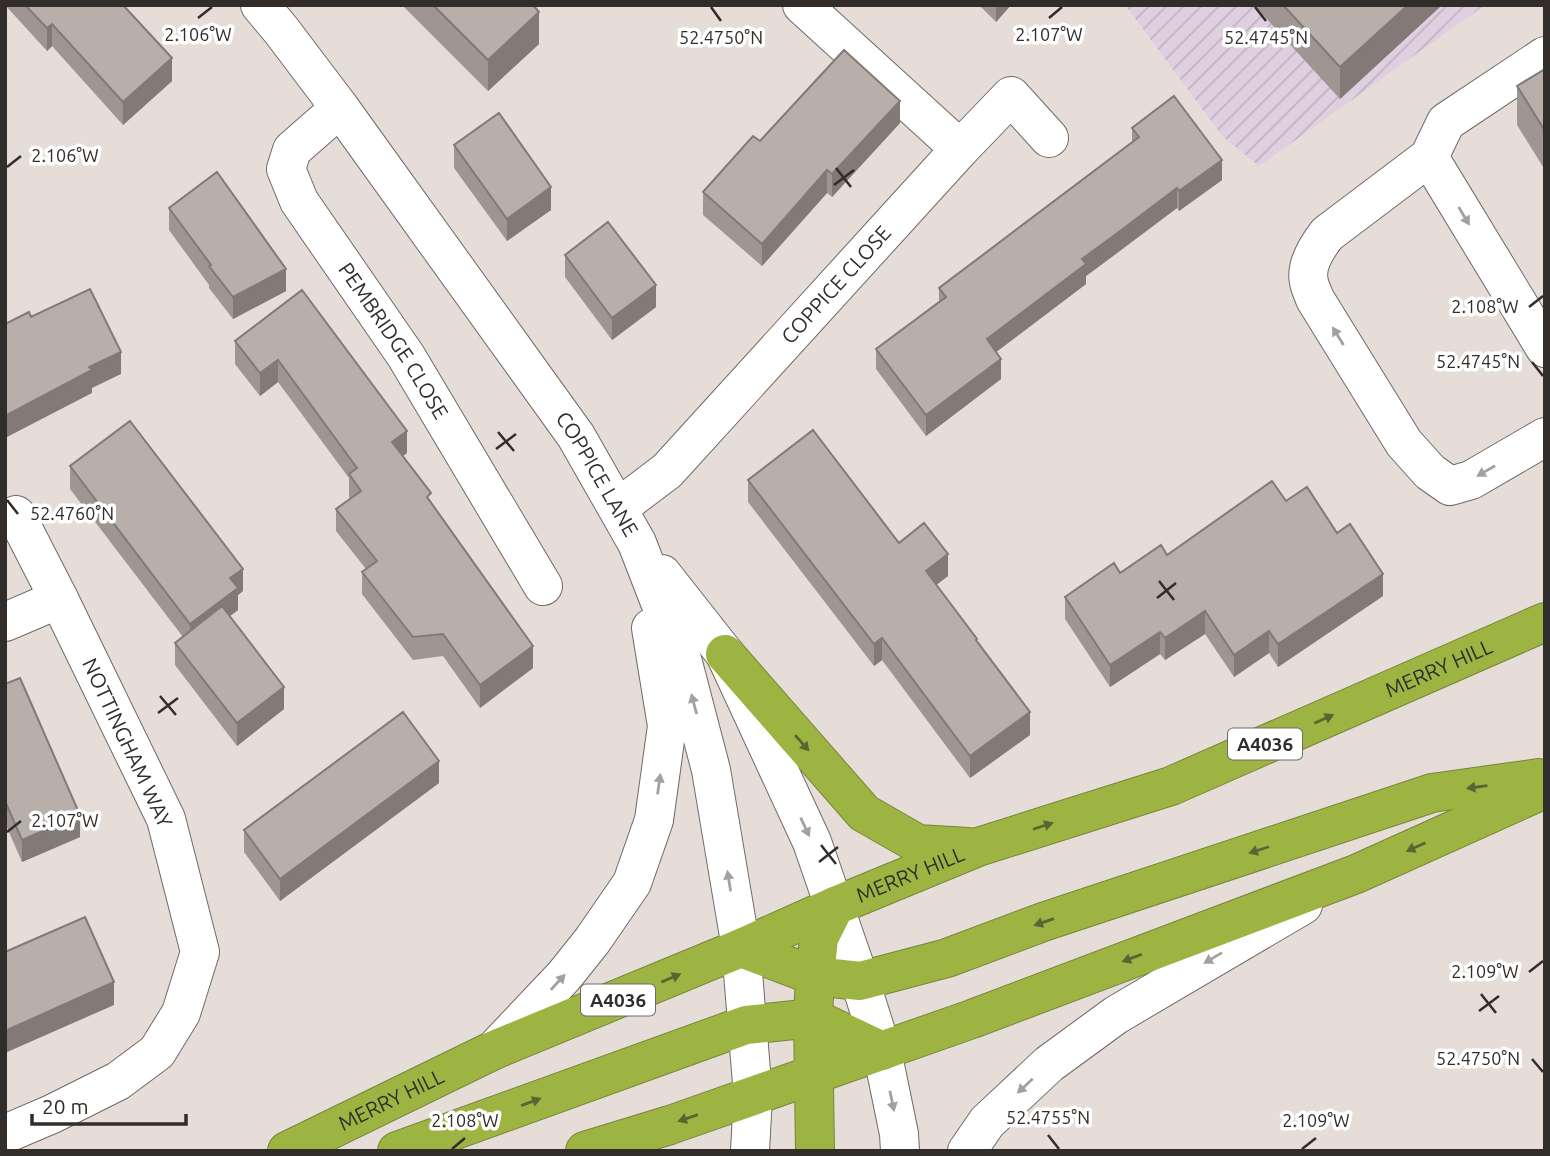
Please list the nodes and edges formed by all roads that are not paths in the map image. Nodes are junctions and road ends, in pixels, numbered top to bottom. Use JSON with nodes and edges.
{"nodes":[{"id":1,"x":260,"y":5,"type":"edge"},
{"id":2,"x":802,"y":5,"type":"edge"},
{"id":3,"x":1545,"y":56,"type":"edge"},
{"id":4,"x":340,"y":108,"type":"junction"},
{"id":5,"x":1049,"y":138,"type":"dead end"},
{"id":6,"x":960,"y":149,"type":"junction"},
{"id":7,"x":1429,"y":157,"type":"junction"},
{"id":8,"x":1545,"y":348,"type":"edge"},
{"id":9,"x":1545,"y":437,"type":"edge"},
{"id":10,"x":618,"y":509,"type":"junction"},
{"id":11,"x":16,"y":514,"type":"dead end"},
{"id":12,"x":637,"y":543,"type":"junction"},
{"id":13,"x":543,"y":586,"type":"dead end"},
{"id":14,"x":59,"y":599,"type":"junction"},
{"id":15,"x":5,"y":622,"type":"edge"},
{"id":16,"x":1545,"y":622,"type":"edge"},
{"id":17,"x":725,"y":654,"type":"junction"},
{"id":18,"x":1545,"y":777,"type":"edge"},
{"id":19,"x":1545,"y":789,"type":"edge"},
{"id":20,"x":978,"y":847,"type":"junction"},
{"id":21,"x":1356,"y":874,"type":"junction"},
{"id":22,"x":835,"y":906,"type":"junction"},
{"id":23,"x":741,"y":948,"type":"junction"},
{"id":24,"x":815,"y":976,"type":"junction"},
{"id":25,"x":860,"y":981,"type":"junction"},
{"id":26,"x":813,"y":1018,"type":"junction"},
{"id":27,"x":746,"y":1025,"type":"junction"},
{"id":28,"x":494,"y":1050,"type":"junction"},
{"id":29,"x":882,"y":1051,"type":"junction"},
{"id":30,"x":814,"y":1073,"type":"junction"},
{"id":31,"x":753,"y":1096,"type":"junction"},
{"id":32,"x":5,"y":1135,"type":"edge"},
{"id":33,"x":287,"y":1151,"type":"edge"},
{"id":34,"x":397,"y":1151,"type":"edge"},
{"id":35,"x":585,"y":1151,"type":"edge"},
{"id":36,"x":750,"y":1151,"type":"edge"},
{"id":37,"x":815,"y":1151,"type":"edge"},
{"id":38,"x":900,"y":1151,"type":"edge"},
{"id":39,"x":967,"y":1151,"type":"edge"}],
"edges":[{"from":1,"to":4,"type":"street","name":"COPPICE LANE"},
{"from":2,"to":6,"type":"street"},
{"from":3,"to":7,"type":"street"},
{"from":4,"to":10,"type":"street","name":"COPPICE LANE"},
{"from":4,"to":13,"type":"street","name":"PEMBRIDGE CLOSE"},
{"from":5,"to":6,"type":"street","name":"COPPICE CLOSE"},
{"from":6,"to":10,"type":"street","name":"COPPICE CLOSE"},
{"from":7,"to":8,"type":"street","one_way":true},
{"from":9,"to":7,"type":"street","one_way":true},
{"from":10,"to":12,"type":"street","name":"COPPICE LANE"},
{"from":11,"to":14,"type":"street","name":"NOTTINGHAM WAY"},
{"from":12,"to":17,"type":"street"},
{"from":23,"to":12,"type":"street","name":"COPPICE LANE","one_way":true},
{"from":28,"to":12,"type":"street","one_way":true},
{"from":14,"to":15,"type":"street"},
{"from":14,"to":32,"type":"street","name":"NOTTINGHAM WAY"},
{"from":20,"to":16,"type":"highway","name":"MERRY HILL","number":"A4036","one_way":true},
{"from":17,"to":20,"type":"highway","one_way":true},
{"from":17,"to":22,"type":"street","one_way":true},
{"from":18,"to":25,"type":"highway","one_way":true},
{"from":19,"to":21,"type":"highway","one_way":true},
{"from":20,"to":22,"type":"highway","name":"MERRY HILL","number":"A4036"},
{"from":21,"to":29,"type":"highway","one_way":true},
{"from":21,"to":39,"type":"street","one_way":true},
{"from":22,"to":23,"type":"highway","name":"MERRY HILL","number":"A4036"},
{"from":22,"to":24,"type":"highway"},
{"from":22,"to":25,"type":"street"},
{"from":23,"to":24,"type":"highway"},
{"from":23,"to":27,"type":"street","name":"COPPICE LANE"},
{"from":28,"to":23,"type":"highway","name":"MERRY HILL","number":"A4036","one_way":true},
{"from":24,"to":25,"type":"highway"},
{"from":24,"to":26,"type":"highway"},
{"from":25,"to":29,"type":"street"},
{"from":26,"to":27,"type":"highway"},
{"from":26,"to":29,"type":"highway"},
{"from":26,"to":30,"type":"highway"},
{"from":27,"to":31,"type":"street","name":"COPPICE LANE"},
{"from":34,"to":27,"type":"highway","one_way":true},
{"from":28,"to":33,"type":"highway","name":"MERRY HILL","number":"A4036"},
{"from":29,"to":30,"type":"highway"},
{"from":29,"to":38,"type":"street","one_way":true},
{"from":30,"to":31,"type":"highway"},
{"from":30,"to":37,"type":"highway"},
{"from":31,"to":35,"type":"highway","one_way":true},
{"from":31,"to":36,"type":"street","name":"COPPICE LANE"}]}
